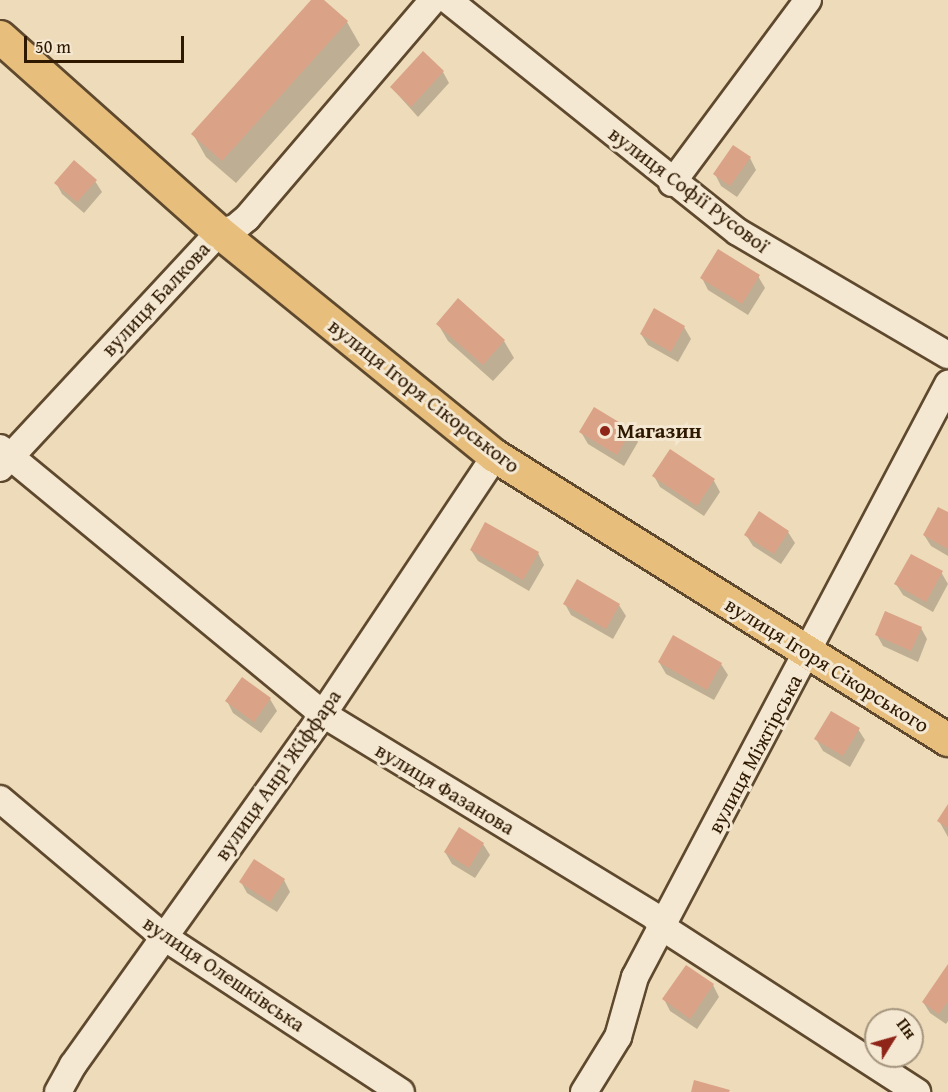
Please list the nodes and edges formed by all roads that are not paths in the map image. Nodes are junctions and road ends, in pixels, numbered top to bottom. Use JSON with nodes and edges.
{"nodes":[{"id":1,"x":433,"y":0,"type":"edge"},
{"id":2,"x":448,"y":0,"type":"edge"},
{"id":3,"x":808,"y":0,"type":"edge"},
{"id":4,"x":0,"y":37,"type":"edge"},
{"id":5,"x":672,"y":183,"type":"junction"},
{"id":6,"x":219,"y":232,"type":"junction"},
{"id":7,"x":948,"y":355,"type":"edge"},
{"id":8,"x":948,"y":384,"type":"edge"},
{"id":9,"x":495,"y":456,"type":"junction"},
{"id":10,"x":3,"y":458,"type":"edge"},
{"id":11,"x":808,"y":655,"type":"junction"},
{"id":12,"x":323,"y":714,"type":"junction"},
{"id":13,"x":948,"y":740,"type":"edge"},
{"id":14,"x":0,"y":799,"type":"edge"},
{"id":15,"x":662,"y":927,"type":"junction"},
{"id":16,"x":164,"y":937,"type":"junction"},
{"id":17,"x":58,"y":1092,"type":"edge"},
{"id":18,"x":401,"y":1092,"type":"edge"},
{"id":19,"x":584,"y":1092,"type":"edge"},
{"id":20,"x":917,"y":1092,"type":"edge"}],
"edges":[{"from":1,"to":6,"type":"street","name":"вулиця Балкова"},
{"from":2,"to":5,"type":"street","name":"вулиця Софії Русової"},
{"from":3,"to":5,"type":"street"},
{"from":4,"to":6,"type":"main road","name":"вулиця Ігоря Сікорського"},
{"from":5,"to":7,"type":"street","name":"вулиця Софії Русової"},
{"from":6,"to":9,"type":"main road","name":"вулиця Ігоря Сікорського"},
{"from":6,"to":10,"type":"street","name":"вулиця Балкова"},
{"from":8,"to":11,"type":"street","name":"вулиця Міжгірська"},
{"from":9,"to":11,"type":"main road","name":"вулиця Ігоря Сікорського"},
{"from":9,"to":12,"type":"street","name":"вулиця Анрі Жіффара"},
{"from":10,"to":12,"type":"street","name":"вулиця Фазанова"},
{"from":11,"to":13,"type":"main road","name":"вулиця Ігоря Сікорського"},
{"from":11,"to":15,"type":"street","name":"вулиця Міжгірська"},
{"from":12,"to":15,"type":"street","name":"вулиця Фазанова"},
{"from":12,"to":16,"type":"street","name":"вулиця Анрі Жіффара"},
{"from":14,"to":16,"type":"street","name":"вулиця Олешківська"},
{"from":15,"to":19,"type":"street","name":"вулиця Міжгірська"},
{"from":15,"to":20,"type":"street","name":"вулиця Фазанова"},
{"from":16,"to":17,"type":"street","name":"вулиця Анрі Жіффара"},
{"from":16,"to":18,"type":"street","name":"вулиця Олешківська"}]}
